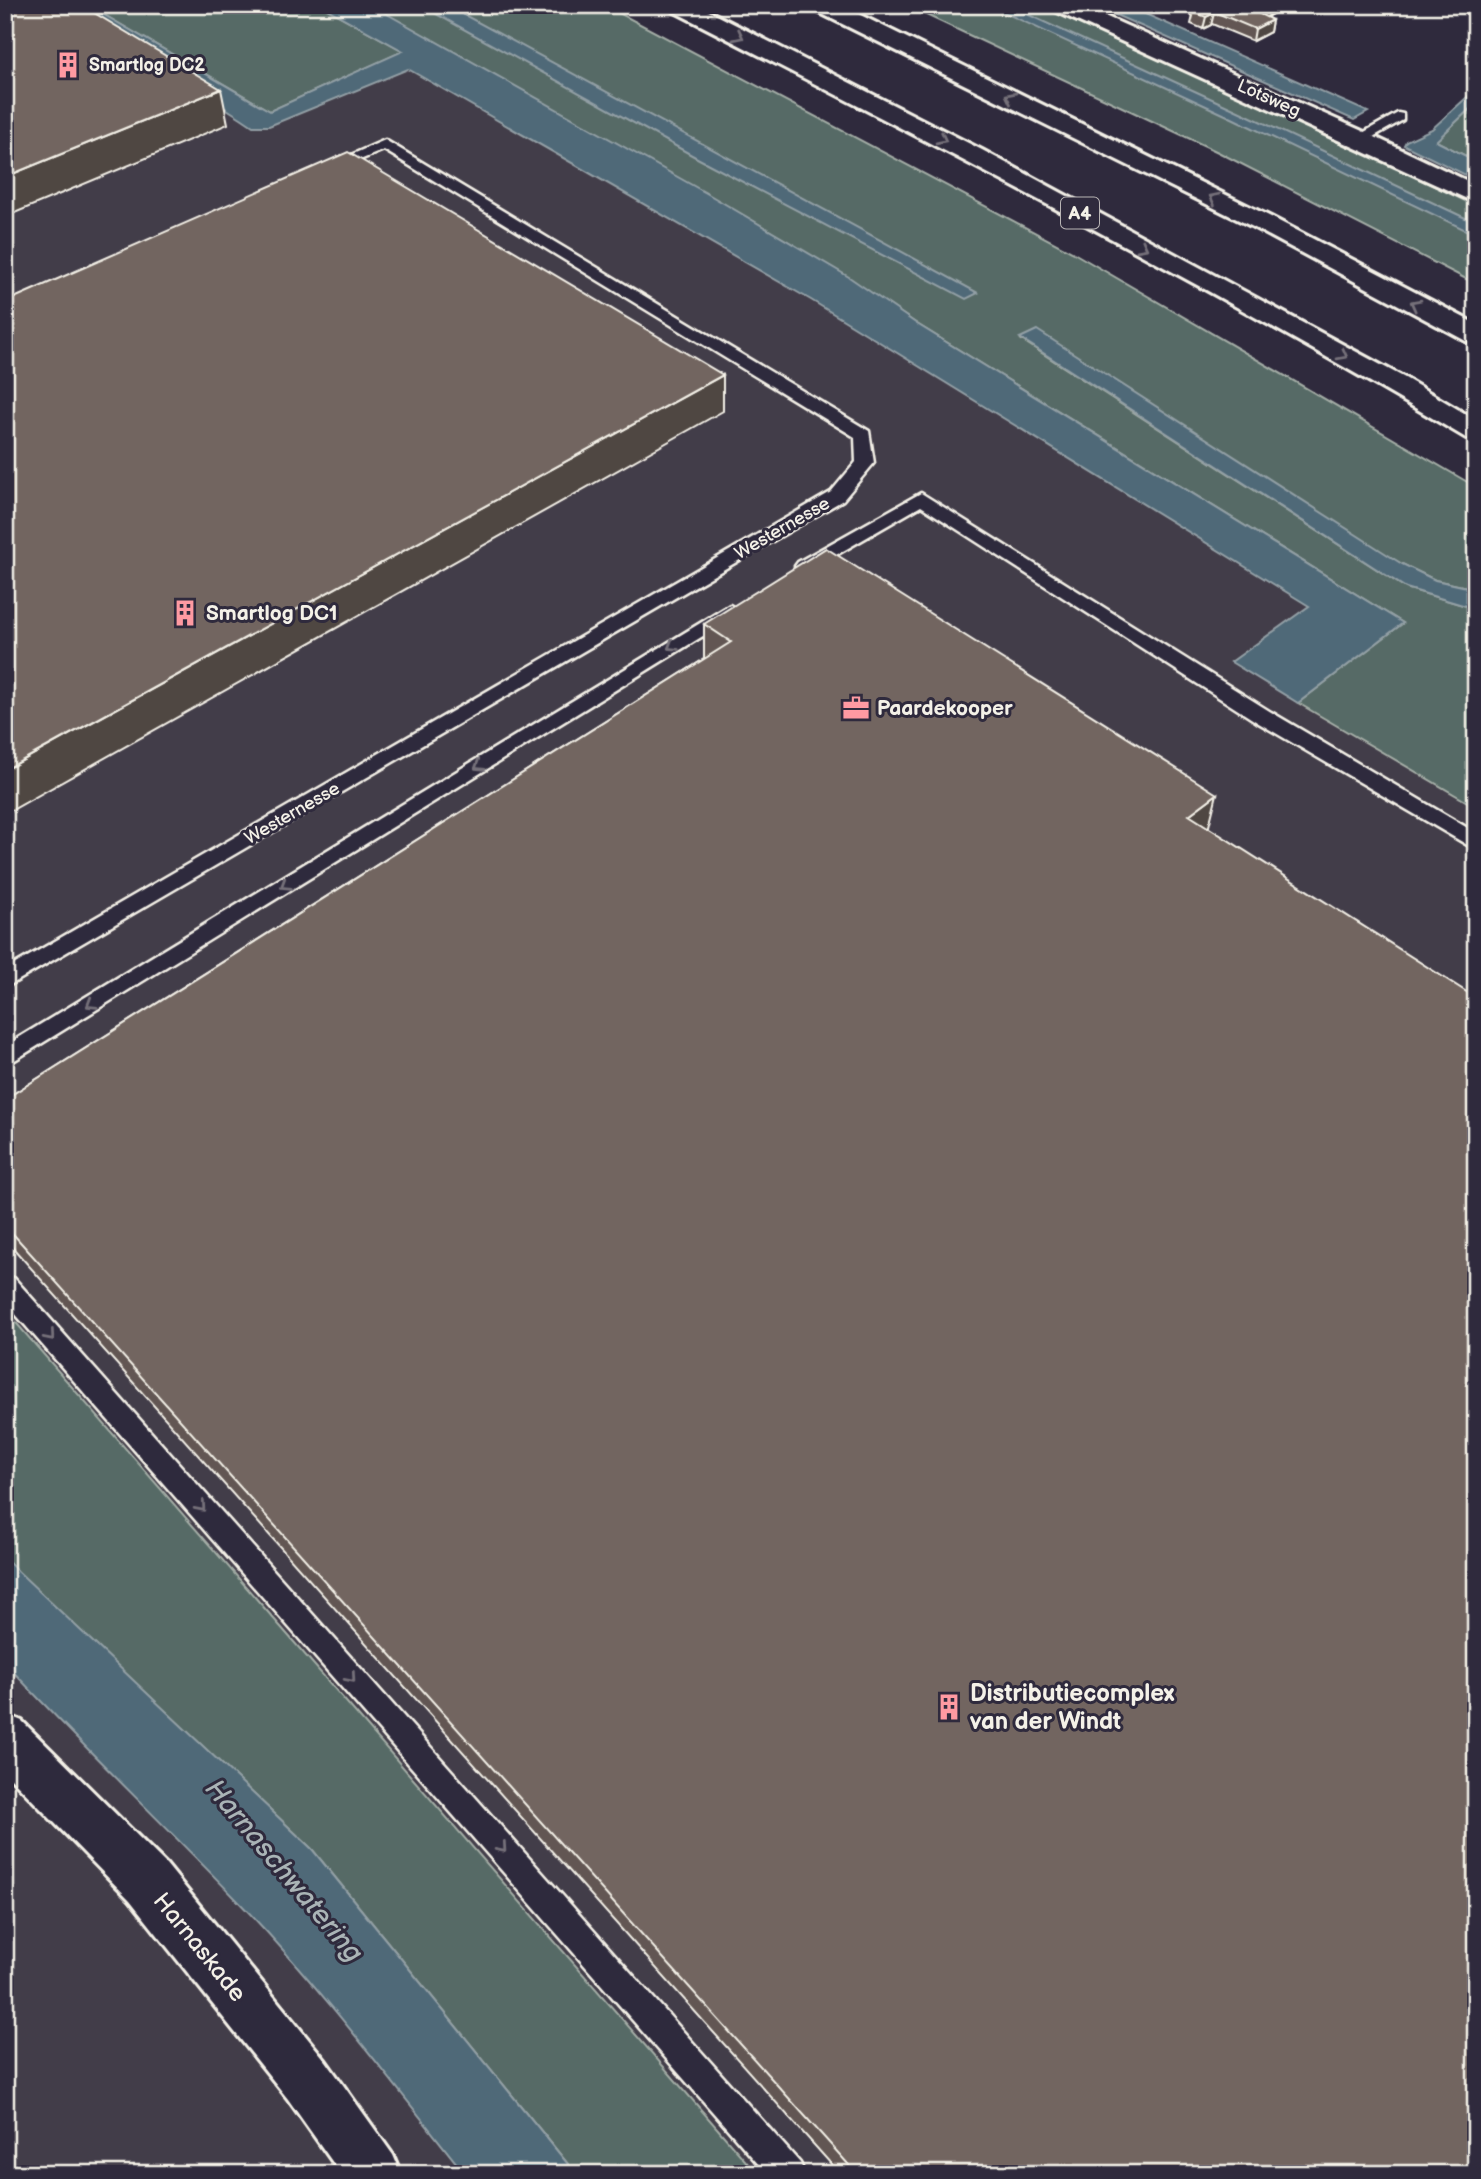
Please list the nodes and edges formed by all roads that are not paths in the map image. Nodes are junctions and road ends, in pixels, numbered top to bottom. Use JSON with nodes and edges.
{"nodes":[{"id":1,"x":679,"y":5,"type":"edge"},
{"id":2,"x":822,"y":5,"type":"edge"},
{"id":3,"x":1061,"y":5,"type":"edge"},
{"id":4,"x":1398,"y":117,"type":"dead end"},
{"id":5,"x":1359,"y":139,"type":"junction"},
{"id":6,"x":309,"y":177,"type":"edge"},
{"id":7,"x":1476,"y":195,"type":"edge"},
{"id":8,"x":1476,"y":335,"type":"edge"},
{"id":9,"x":1476,"y":432,"type":"edge"},
{"id":10,"x":787,"y":576,"type":"edge"},
{"id":11,"x":746,"y":601,"type":"edge"},
{"id":12,"x":1476,"y":843,"type":"edge"},
{"id":13,"x":5,"y":980,"type":"edge"},
{"id":14,"x":5,"y":1057,"type":"edge"},
{"id":15,"x":5,"y":1285,"type":"edge"},
{"id":16,"x":5,"y":1738,"type":"edge"},
{"id":17,"x":374,"y":2174,"type":"edge"},
{"id":18,"x":789,"y":2174,"type":"edge"}],
"edges":[{"from":1,"to":9,"type":"main road","number":"A4","one_way":true},
{"from":8,"to":2,"type":"main road","one_way":true},
{"from":3,"to":5,"type":"main road","name":"Lotsweg"},
{"from":4,"to":5,"type":"lane"},
{"from":5,"to":7,"type":"main road","name":"Lotsweg"},
{"from":6,"to":13,"type":"lane","name":"Westernesse"},
{"from":10,"to":12,"type":"lane"},
{"from":11,"to":14,"type":"lane","one_way":true},
{"from":15,"to":18,"type":"lane","one_way":true},
{"from":16,"to":17,"type":"main road","name":"Harnaskade"}]}
